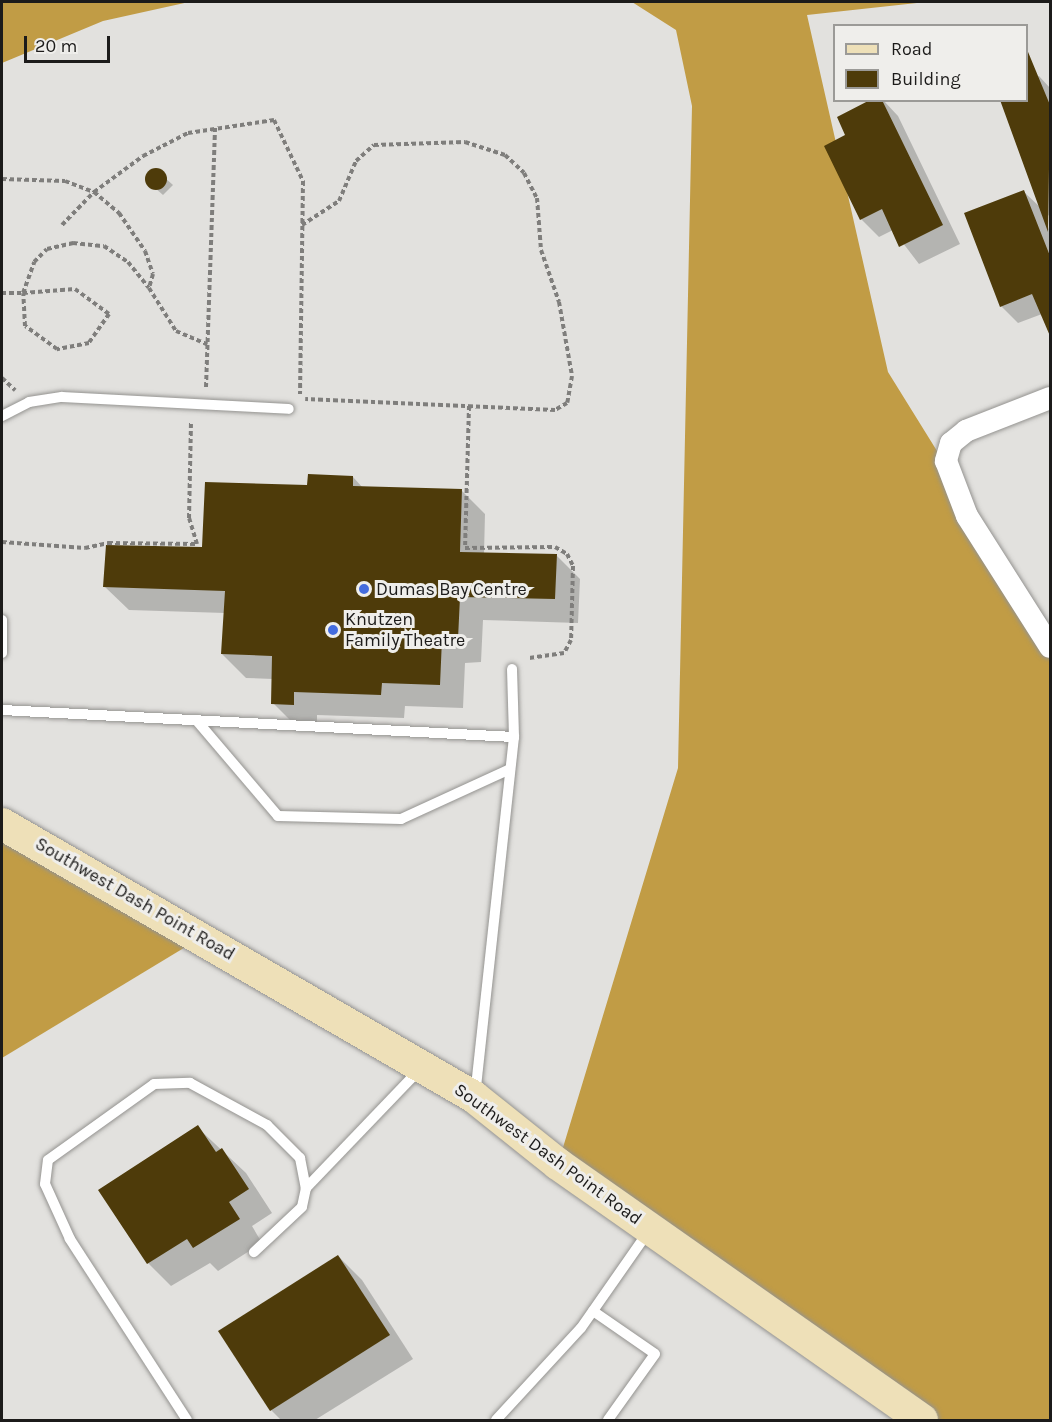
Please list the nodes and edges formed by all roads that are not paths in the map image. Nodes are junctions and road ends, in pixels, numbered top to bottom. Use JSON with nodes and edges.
{"nodes":[{"id":1,"x":1050,"y":398,"type":"edge"},
{"id":2,"x":289,"y":409,"type":"dead end"},
{"id":3,"x":2,"y":416,"type":"edge"},
{"id":4,"x":2,"y":620,"type":"edge"},
{"id":5,"x":1050,"y":647,"type":"edge"},
{"id":6,"x":2,"y":653,"type":"edge"},
{"id":7,"x":512,"y":669,"type":"road end"},
{"id":8,"x":2,"y":710,"type":"edge"},
{"id":9,"x":198,"y":722,"type":"junction"},
{"id":10,"x":514,"y":737,"type":"junction"},
{"id":11,"x":510,"y":769,"type":"junction"},
{"id":12,"x":2,"y":824,"type":"edge"},
{"id":13,"x":423,"y":1067,"type":"junction"},
{"id":14,"x":474,"y":1097,"type":"junction"},
{"id":15,"x":306,"y":1188,"type":"junction"},
{"id":16,"x":650,"y":1229,"type":"junction"},
{"id":17,"x":254,"y":1252,"type":"dead end"},
{"id":18,"x":593,"y":1311,"type":"junction"},
{"id":19,"x":187,"y":1420,"type":"edge"},
{"id":20,"x":496,"y":1420,"type":"edge"},
{"id":21,"x":608,"y":1420,"type":"edge"},
{"id":22,"x":922,"y":1420,"type":"edge"}],
"edges":[{"from":1,"to":5,"type":"street"},
{"from":2,"to":3,"type":"lane"},
{"from":4,"to":6,"type":"lane"},
{"from":7,"to":10,"type":"lane"},
{"from":8,"to":9,"type":"lane"},
{"from":9,"to":10,"type":"lane"},
{"from":9,"to":11,"type":"lane"},
{"from":10,"to":11,"type":"lane"},
{"from":11,"to":14,"type":"lane"},
{"from":12,"to":13,"type":"main road","name":"Southwest Dash Point Road"},
{"from":13,"to":14,"type":"main road","name":"Southwest Dash Point Road"},
{"from":13,"to":15,"type":"lane"},
{"from":14,"to":16,"type":"main road","name":"Southwest Dash Point Road"},
{"from":15,"to":17,"type":"lane"},
{"from":15,"to":19,"type":"lane"},
{"from":16,"to":18,"type":"lane"},
{"from":16,"to":22,"type":"main road","name":"Southwest Dash Point Road"},
{"from":18,"to":20,"type":"lane"},
{"from":18,"to":21,"type":"lane"}]}
